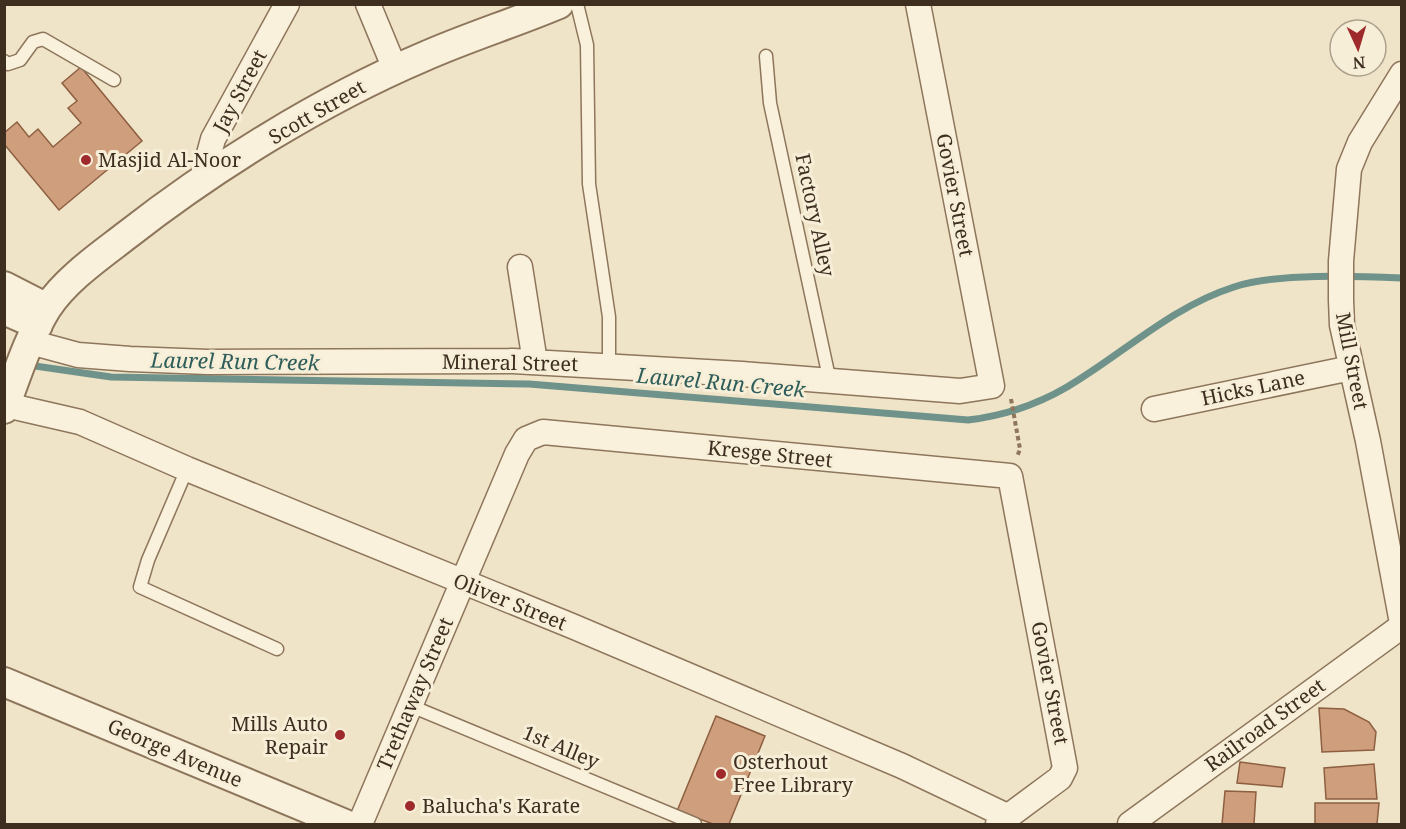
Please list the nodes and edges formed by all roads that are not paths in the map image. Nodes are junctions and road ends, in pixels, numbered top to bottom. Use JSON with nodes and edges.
{"nodes":[{"id":1,"x":286,"y":4,"type":"edge"},
{"id":2,"x":368,"y":4,"type":"edge"},
{"id":3,"x":559,"y":4,"type":"edge"},
{"id":4,"x":578,"y":4,"type":"edge"},
{"id":5,"x":918,"y":4,"type":"edge"},
{"id":6,"x":766,"y":56,"type":"dead end"},
{"id":7,"x":4,"y":61,"type":"edge"},
{"id":8,"x":395,"y":69,"type":"junction"},
{"id":9,"x":1401,"y":74,"type":"edge"},
{"id":10,"x":114,"y":80,"type":"dead end"},
{"id":11,"x":202,"y":180,"type":"junction"},
{"id":12,"x":520,"y":267,"type":"dead end"},
{"id":13,"x":4,"y":286,"type":"edge"},
{"id":14,"x":4,"y":310,"type":"edge"},
{"id":15,"x":35,"y":332,"type":"junction"},
{"id":16,"x":535,"y":362,"type":"junction"},
{"id":17,"x":609,"y":366,"type":"junction"},
{"id":18,"x":1351,"y":368,"type":"junction"},
{"id":19,"x":830,"y":382,"type":"junction"},
{"id":20,"x":992,"y":386,"type":"joint"},
{"id":21,"x":6,"y":404,"type":"edge"},
{"id":22,"x":1154,"y":409,"type":"dead end"},
{"id":23,"x":531,"y":434,"type":"joint"},
{"id":24,"x":187,"y":469,"type":"junction"},
{"id":25,"x":1010,"y":476,"type":"joint"},
{"id":26,"x":462,"y":583,"type":"junction"},
{"id":27,"x":1401,"y":625,"type":"edge"},
{"id":28,"x":277,"y":649,"type":"dead end"},
{"id":29,"x":4,"y":682,"type":"edge"},
{"id":30,"x":411,"y":706,"type":"junction"},
{"id":31,"x":1003,"y":821,"type":"edge"},
{"id":32,"x":345,"y":825,"type":"edge"},
{"id":33,"x":360,"y":825,"type":"edge"},
{"id":34,"x":696,"y":825,"type":"edge"},
{"id":35,"x":1130,"y":825,"type":"edge"}],
"edges":[{"from":1,"to":11,"type":"street","name":"Jay Street"},
{"from":2,"to":8,"type":"street"},
{"from":3,"to":8,"type":"street","name":"Scott Street"},
{"from":4,"to":17,"type":"lane"},
{"from":5,"to":20,"type":"street","name":"Govier Street"},
{"from":6,"to":19,"type":"lane","name":"Factory Alley"},
{"from":7,"to":10,"type":"lane"},
{"from":8,"to":11,"type":"street","name":"Scott Street"},
{"from":9,"to":18,"type":"street","name":"Mill Street"},
{"from":11,"to":15,"type":"street","name":"Scott Street"},
{"from":12,"to":16,"type":"street"},
{"from":13,"to":15,"type":"street"},
{"from":14,"to":15,"type":"street"},
{"from":15,"to":16,"type":"street","name":"Mineral Street"},
{"from":15,"to":21,"type":"street","name":"Scott Street"},
{"from":16,"to":17,"type":"street","name":"Mineral Street"},
{"from":17,"to":19,"type":"street","name":"Mineral Street"},
{"from":18,"to":22,"type":"street","name":"Hicks Lane"},
{"from":18,"to":27,"type":"street","name":"Mill Street"},
{"from":19,"to":20,"type":"street","name":"Mineral Street"},
{"from":21,"to":24,"type":"street","name":"Oliver Street"},
{"from":23,"to":25,"type":"street","name":"Kresge Street"},
{"from":23,"to":26,"type":"street","name":"Trethaway Street"},
{"from":24,"to":26,"type":"street","name":"Oliver Street"},
{"from":24,"to":28,"type":"lane"},
{"from":25,"to":31,"type":"street","name":"Govier Street"},
{"from":26,"to":30,"type":"street","name":"Trethaway Street"},
{"from":26,"to":31,"type":"street","name":"Oliver Street"},
{"from":27,"to":35,"type":"street","name":"Railroad Street"},
{"from":29,"to":32,"type":"street","name":"George Avenue"},
{"from":30,"to":33,"type":"street","name":"Trethaway Street"},
{"from":30,"to":34,"type":"lane","name":"1st Alley"}]}
